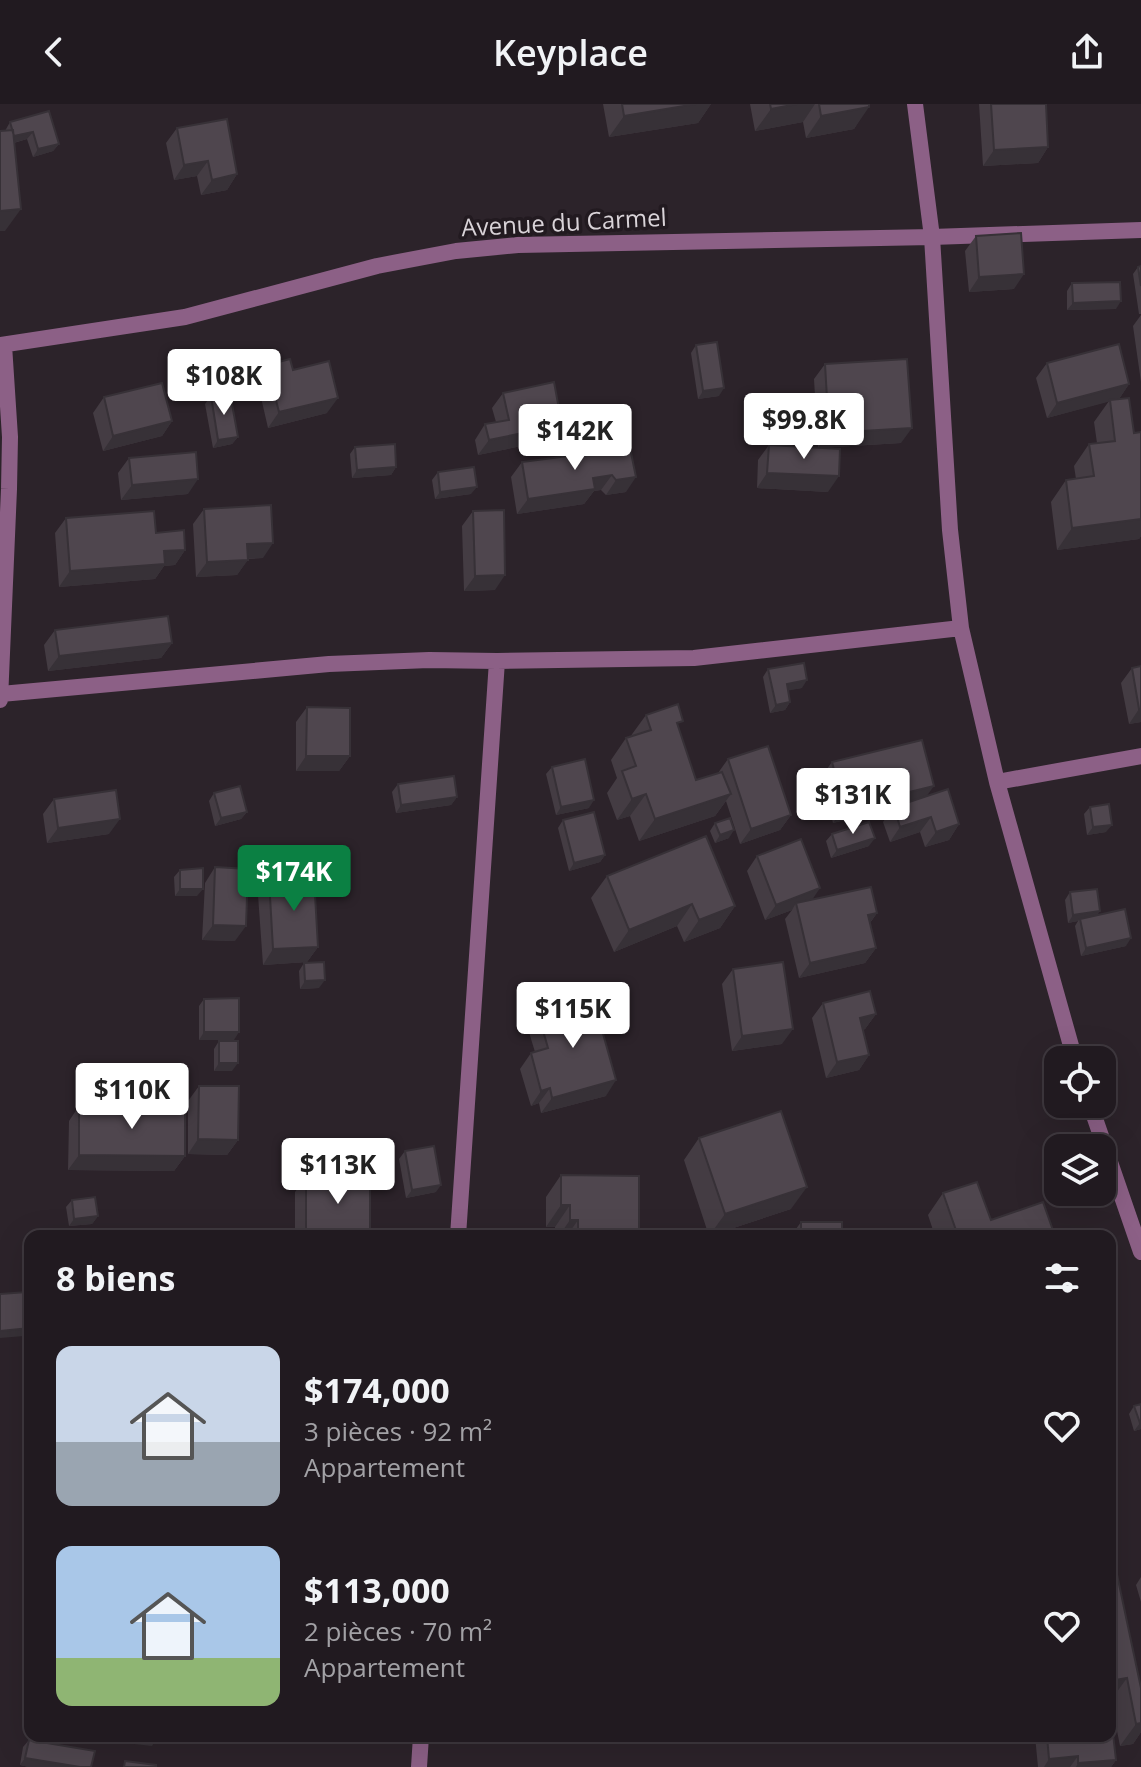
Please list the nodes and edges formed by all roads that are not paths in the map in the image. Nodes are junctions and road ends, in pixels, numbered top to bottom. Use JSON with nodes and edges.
{"nodes":[{"id":1,"x":915,"y":104,"type":"edge"},
{"id":2,"x":1141,"y":230,"type":"edge"},
{"id":3,"x":932,"y":237,"type":"junction"},
{"id":4,"x":2,"y":345,"type":"edge"},
{"id":5,"x":961,"y":628,"type":"junction"},
{"id":6,"x":497,"y":661,"type":"junction"},
{"id":7,"x":1,"y":694,"type":"edge"},
{"id":8,"x":0,"y":700,"type":"edge"},
{"id":9,"x":1141,"y":756,"type":"edge"},
{"id":10,"x":997,"y":782,"type":"junction"},
{"id":11,"x":1071,"y":1046,"type":"edge"},
{"id":12,"x":1095,"y":1118,"type":"edge"},
{"id":13,"x":458,"y":1230,"type":"edge"},
{"id":14,"x":1141,"y":1252,"type":"edge"},
{"id":15,"x":421,"y":1742,"type":"edge"},
{"id":16,"x":419,"y":1767,"type":"edge"}],
"edges":[{"from":1,"to":3,"type":"street"},
{"from":2,"to":3,"type":"street","name":"Avenue du Carmel"},
{"from":3,"to":4,"type":"street","name":"Avenue du Carmel"},
{"from":3,"to":5,"type":"street"},
{"from":4,"to":7,"type":"street"},
{"from":5,"to":6,"type":"street"},
{"from":5,"to":10,"type":"street"},
{"from":6,"to":7,"type":"street"},
{"from":6,"to":13,"type":"street"},
{"from":7,"to":8,"type":"street"},
{"from":9,"to":10,"type":"street"},
{"from":10,"to":11,"type":"street"},
{"from":12,"to":14,"type":"street"},
{"from":15,"to":16,"type":"street"}]}
